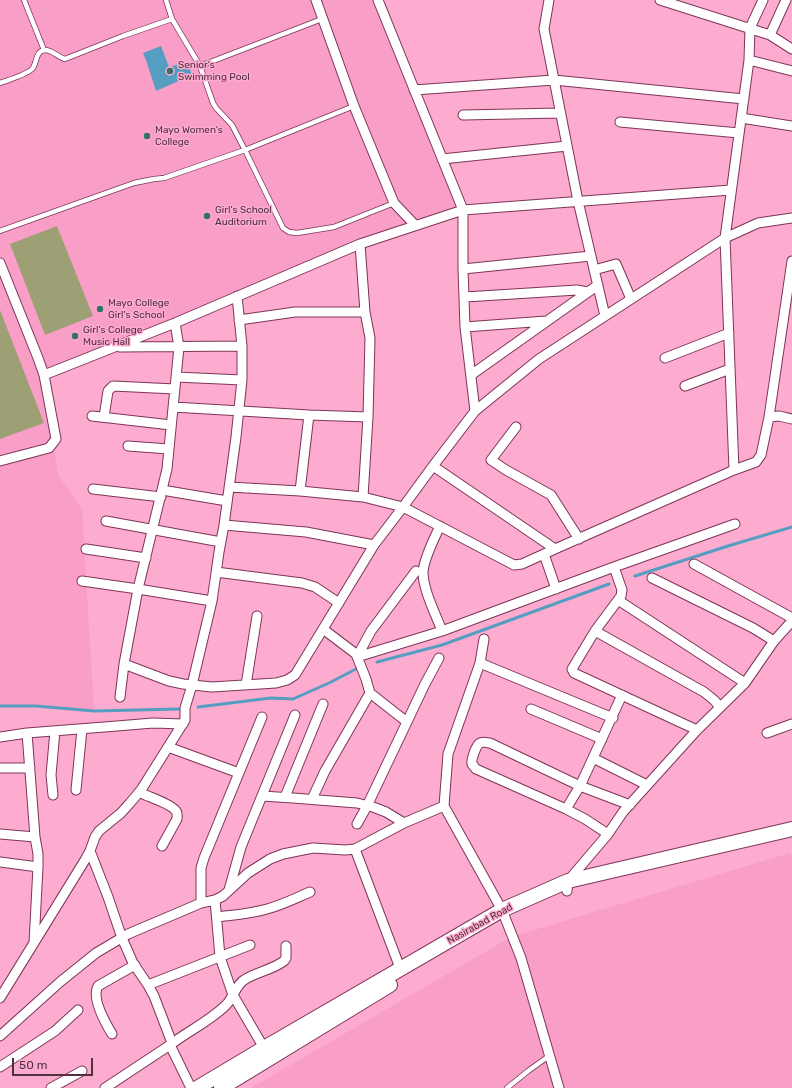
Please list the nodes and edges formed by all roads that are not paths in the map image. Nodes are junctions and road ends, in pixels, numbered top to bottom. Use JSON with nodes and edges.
{"nodes":[{"id":1,"x":24,"y":0,"type":"edge"},
{"id":2,"x":166,"y":0,"type":"edge"},
{"id":3,"x":316,"y":0,"type":"edge"},
{"id":4,"x":378,"y":0,"type":"edge"},
{"id":5,"x":549,"y":0,"type":"edge"},
{"id":6,"x":660,"y":0,"type":"edge"},
{"id":7,"x":763,"y":0,"type":"edge"},
{"id":8,"x":786,"y":0,"type":"edge"},
{"id":9,"x":172,"y":19,"type":"junction"},
{"id":10,"x":322,"y":19,"type":"junction"},
{"id":11,"x":750,"y":28,"type":"junction"},
{"id":12,"x":770,"y":36,"type":"junction"},
{"id":13,"x":792,"y":48,"type":"edge"},
{"id":14,"x":44,"y":50,"type":"junction"},
{"id":15,"x":749,"y":60,"type":"junction"},
{"id":16,"x":200,"y":66,"type":"junction"},
{"id":17,"x":792,"y":71,"type":"edge"},
{"id":18,"x":554,"y":80,"type":"junction"},
{"id":19,"x":0,"y":83,"type":"edge"},
{"id":20,"x":414,"y":90,"type":"junction"},
{"id":21,"x":744,"y":99,"type":"junction"},
{"id":22,"x":354,"y":106,"type":"junction"},
{"id":23,"x":560,"y":113,"type":"junction"},
{"id":24,"x":463,"y":115,"type":"dead end"},
{"id":25,"x":741,"y":118,"type":"junction"},
{"id":26,"x":620,"y":122,"type":"dead end"},
{"id":27,"x":792,"y":126,"type":"edge"},
{"id":28,"x":739,"y":133,"type":"junction"},
{"id":29,"x":567,"y":146,"type":"junction"},
{"id":30,"x":245,"y":150,"type":"junction"},
{"id":31,"x":442,"y":160,"type":"junction"},
{"id":32,"x":731,"y":190,"type":"junction"},
{"id":33,"x":578,"y":201,"type":"junction"},
{"id":34,"x":394,"y":202,"type":"junction"},
{"id":35,"x":463,"y":210,"type":"junction"},
{"id":36,"x":792,"y":218,"type":"edge"},
{"id":37,"x":415,"y":225,"type":"junction"},
{"id":38,"x":0,"y":231,"type":"edge"},
{"id":39,"x":725,"y":238,"type":"junction"},
{"id":40,"x":360,"y":244,"type":"junction"},
{"id":41,"x":591,"y":256,"type":"junction"},
{"id":42,"x":792,"y":261,"type":"edge"},
{"id":43,"x":0,"y":263,"type":"edge"},
{"id":44,"x":463,"y":269,"type":"junction"},
{"id":45,"x":594,"y":270,"type":"junction"},
{"id":46,"x":598,"y":285,"type":"junction"},
{"id":47,"x":587,"y":292,"type":"junction"},
{"id":48,"x":237,"y":296,"type":"junction"},
{"id":49,"x":465,"y":297,"type":"junction"},
{"id":50,"x":631,"y":299,"type":"junction"},
{"id":51,"x":365,"y":312,"type":"junction"},
{"id":52,"x":605,"y":316,"type":"junction"},
{"id":53,"x":239,"y":320,"type":"junction"},
{"id":54,"x":546,"y":321,"type":"junction"},
{"id":55,"x":175,"y":323,"type":"junction"},
{"id":56,"x":465,"y":327,"type":"junction"},
{"id":57,"x":728,"y":333,"type":"junction"},
{"id":58,"x":242,"y":346,"type":"junction"},
{"id":59,"x":114,"y":347,"type":"junction"},
{"id":60,"x":179,"y":347,"type":"junction"},
{"id":61,"x":665,"y":358,"type":"dead end"},
{"id":62,"x":730,"y":369,"type":"junction"},
{"id":63,"x":44,"y":375,"type":"junction"},
{"id":64,"x":471,"y":376,"type":"junction"},
{"id":65,"x":176,"y":377,"type":"junction"},
{"id":66,"x":242,"y":380,"type":"junction"},
{"id":67,"x":685,"y":386,"type":"dead end"},
{"id":68,"x":175,"y":389,"type":"junction"},
{"id":69,"x":173,"y":406,"type":"junction"},
{"id":70,"x":239,"y":411,"type":"junction"},
{"id":71,"x":475,"y":411,"type":"junction"},
{"id":72,"x":309,"y":414,"type":"junction"},
{"id":73,"x":92,"y":416,"type":"dead end"},
{"id":74,"x":104,"y":417,"type":"junction"},
{"id":75,"x":368,"y":417,"type":"junction"},
{"id":76,"x":769,"y":417,"type":"junction"},
{"id":77,"x":792,"y":419,"type":"edge"},
{"id":78,"x":171,"y":425,"type":"junction"},
{"id":79,"x":516,"y":427,"type":"dead end"},
{"id":80,"x":128,"y":446,"type":"dead end"},
{"id":81,"x":169,"y":448,"type":"junction"},
{"id":82,"x":0,"y":461,"type":"edge"},
{"id":83,"x":433,"y":466,"type":"junction"},
{"id":84,"x":734,"y":470,"type":"junction"},
{"id":85,"x":229,"y":487,"type":"junction"},
{"id":86,"x":93,"y":489,"type":"dead end"},
{"id":87,"x":300,"y":491,"type":"junction"},
{"id":88,"x":161,"y":493,"type":"junction"},
{"id":89,"x":363,"y":497,"type":"junction"},
{"id":90,"x":227,"y":501,"type":"junction"},
{"id":91,"x":403,"y":507,"type":"junction"},
{"id":92,"x":106,"y":521,"type":"dead end"},
{"id":93,"x":735,"y":524,"type":"dead end"},
{"id":94,"x":224,"y":525,"type":"junction"},
{"id":95,"x":440,"y":526,"type":"junction"},
{"id":96,"x":153,"y":529,"type":"junction"},
{"id":97,"x":579,"y":539,"type":"junction"},
{"id":98,"x":221,"y":542,"type":"junction"},
{"id":99,"x":374,"y":544,"type":"junction"},
{"id":100,"x":86,"y":549,"type":"dead end"},
{"id":101,"x":556,"y":549,"type":"junction"},
{"id":102,"x":544,"y":554,"type":"junction"},
{"id":103,"x":146,"y":558,"type":"junction"},
{"id":104,"x":694,"y":564,"type":"dead end"},
{"id":105,"x":615,"y":570,"type":"junction"},
{"id":106,"x":416,"y":571,"type":"dead end"},
{"id":107,"x":216,"y":572,"type":"junction"},
{"id":108,"x":652,"y":578,"type":"dead end"},
{"id":109,"x":82,"y":581,"type":"dead end"},
{"id":110,"x":138,"y":589,"type":"junction"},
{"id":111,"x":556,"y":589,"type":"junction"},
{"id":112,"x":618,"y":600,"type":"junction"},
{"id":113,"x":212,"y":601,"type":"junction"},
{"id":114,"x":338,"y":603,"type":"junction"},
{"id":115,"x":257,"y":616,"type":"dead end"},
{"id":116,"x":791,"y":622,"type":"edge"},
{"id":117,"x":323,"y":629,"type":"junction"},
{"id":118,"x":442,"y":631,"type":"junction"},
{"id":119,"x":595,"y":631,"type":"junction"},
{"id":120,"x":792,"y":635,"type":"edge"},
{"id":121,"x":484,"y":639,"type":"dead end"},
{"id":122,"x":774,"y":641,"type":"junction"},
{"id":123,"x":439,"y":658,"type":"dead end"},
{"id":124,"x":359,"y":660,"type":"junction"},
{"id":125,"x":480,"y":663,"type":"junction"},
{"id":126,"x":124,"y":664,"type":"junction"},
{"id":127,"x":745,"y":683,"type":"junction"},
{"id":128,"x":192,"y":685,"type":"junction"},
{"id":129,"x":246,"y":685,"type":"junction"},
{"id":130,"x":370,"y":693,"type":"junction"},
{"id":131,"x":622,"y":695,"type":"junction"},
{"id":132,"x":120,"y":697,"type":"dead end"},
{"id":133,"x":323,"y":704,"type":"dead end"},
{"id":134,"x":720,"y":707,"type":"junction"},
{"id":135,"x":531,"y":709,"type":"dead end"},
{"id":136,"x":295,"y":716,"type":"dead end"},
{"id":137,"x":262,"y":717,"type":"dead end"},
{"id":138,"x":613,"y":718,"type":"junction"},
{"id":139,"x":184,"y":722,"type":"junction"},
{"id":140,"x":407,"y":722,"type":"junction"},
{"id":141,"x":792,"y":724,"type":"edge"},
{"id":142,"x":82,"y":729,"type":"junction"},
{"id":143,"x":698,"y":730,"type":"junction"},
{"id":144,"x":55,"y":731,"type":"junction"},
{"id":145,"x":27,"y":733,"type":"junction"},
{"id":146,"x":767,"y":733,"type":"dead end"},
{"id":147,"x":0,"y":737,"type":"edge"},
{"id":148,"x":602,"y":739,"type":"junction"},
{"id":149,"x":168,"y":748,"type":"junction"},
{"id":150,"x":592,"y":758,"type":"junction"},
{"id":151,"x":0,"y":768,"type":"edge"},
{"id":152,"x":30,"y":768,"type":"junction"},
{"id":153,"x":238,"y":773,"type":"junction"},
{"id":154,"x":648,"y":785,"type":"junction"},
{"id":155,"x":580,"y":786,"type":"junction"},
{"id":156,"x":76,"y":790,"type":"dead end"},
{"id":157,"x":139,"y":792,"type":"junction"},
{"id":158,"x":53,"y":795,"type":"dead end"},
{"id":159,"x":262,"y":796,"type":"junction"},
{"id":160,"x":285,"y":797,"type":"junction"},
{"id":161,"x":312,"y":799,"type":"junction"},
{"id":162,"x":630,"y":805,"type":"junction"},
{"id":163,"x":367,"y":806,"type":"junction"},
{"id":164,"x":444,"y":806,"type":"junction"},
{"id":165,"x":566,"y":808,"type":"junction"},
{"id":166,"x":404,"y":823,"type":"junction"},
{"id":167,"x":357,"y":824,"type":"dead end"},
{"id":168,"x":0,"y":834,"type":"edge"},
{"id":169,"x":608,"y":834,"type":"junction"},
{"id":170,"x":790,"y":835,"type":"edge"},
{"id":171,"x":35,"y":837,"type":"junction"},
{"id":172,"x":162,"y":846,"type":"dead end"},
{"id":173,"x":355,"y":849,"type":"junction"},
{"id":174,"x":90,"y":851,"type":"junction"},
{"id":175,"x":0,"y":862,"type":"edge"},
{"id":176,"x":38,"y":866,"type":"junction"},
{"id":177,"x":568,"y":886,"type":"junction"},
{"id":178,"x":229,"y":891,"type":"junction"},
{"id":179,"x":310,"y":892,"type":"dead end"},
{"id":180,"x":215,"y":900,"type":"junction"},
{"id":181,"x":201,"y":903,"type":"junction"},
{"id":182,"x":503,"y":914,"type":"junction"},
{"id":183,"x":217,"y":917,"type":"junction"},
{"id":184,"x":122,"y":938,"type":"junction"},
{"id":185,"x":34,"y":944,"type":"junction"},
{"id":186,"x":250,"y":945,"type":"dead end"},
{"id":187,"x":286,"y":946,"type":"dead end"},
{"id":188,"x":220,"y":957,"type":"junction"},
{"id":189,"x":136,"y":965,"type":"junction"},
{"id":190,"x":400,"y":968,"type":"junction"},
{"id":191,"x":148,"y":985,"type":"junction"},
{"id":192,"x":233,"y":995,"type":"junction"},
{"id":193,"x":0,"y":998,"type":"edge"},
{"id":194,"x":78,"y":1010,"type":"dead end"},
{"id":195,"x":112,"y":1034,"type":"dead end"},
{"id":196,"x":0,"y":1036,"type":"edge"},
{"id":197,"x":171,"y":1044,"type":"junction"},
{"id":198,"x":264,"y":1048,"type":"junction"},
{"id":199,"x":549,"y":1056,"type":"junction"},
{"id":200,"x":0,"y":1067,"type":"edge"},
{"id":201,"x":82,"y":1071,"type":"dead end"},
{"id":202,"x":51,"y":1088,"type":"edge"},
{"id":203,"x":105,"y":1088,"type":"edge"},
{"id":204,"x":191,"y":1088,"type":"edge"},
{"id":205,"x":197,"y":1088,"type":"edge"},
{"id":206,"x":221,"y":1088,"type":"edge"},
{"id":207,"x":506,"y":1088,"type":"edge"},
{"id":208,"x":559,"y":1088,"type":"edge"}],
"edges":[{"from":1,"to":14,"type":"lane"},
{"from":2,"to":9,"type":"lane"},
{"from":3,"to":10,"type":"street"},
{"from":4,"to":20,"type":"street"},
{"from":5,"to":18,"type":"street"},
{"from":6,"to":11,"type":"street"},
{"from":7,"to":11,"type":"street"},
{"from":8,"to":12,"type":"street"},
{"from":9,"to":14,"type":"lane"},
{"from":9,"to":16,"type":"lane"},
{"from":10,"to":16,"type":"lane"},
{"from":10,"to":22,"type":"street"},
{"from":11,"to":12,"type":"street"},
{"from":11,"to":15,"type":"street"},
{"from":12,"to":13,"type":"street"},
{"from":14,"to":19,"type":"lane"},
{"from":15,"to":17,"type":"street"},
{"from":15,"to":21,"type":"street"},
{"from":16,"to":30,"type":"lane"},
{"from":18,"to":20,"type":"street"},
{"from":18,"to":21,"type":"street"},
{"from":18,"to":23,"type":"street"},
{"from":20,"to":31,"type":"street"},
{"from":21,"to":25,"type":"street"},
{"from":22,"to":30,"type":"lane"},
{"from":22,"to":34,"type":"street"},
{"from":23,"to":24,"type":"street"},
{"from":23,"to":29,"type":"street"},
{"from":25,"to":27,"type":"street"},
{"from":25,"to":28,"type":"street"},
{"from":26,"to":28,"type":"street"},
{"from":28,"to":32,"type":"street"},
{"from":29,"to":31,"type":"street"},
{"from":29,"to":33,"type":"street"},
{"from":30,"to":34,"type":"lane"},
{"from":30,"to":38,"type":"lane"},
{"from":31,"to":35,"type":"street"},
{"from":32,"to":33,"type":"street"},
{"from":32,"to":39,"type":"street"},
{"from":33,"to":35,"type":"street"},
{"from":33,"to":41,"type":"street"},
{"from":34,"to":37,"type":"street"},
{"from":35,"to":37,"type":"street"},
{"from":35,"to":44,"type":"street"},
{"from":36,"to":39,"type":"street"},
{"from":37,"to":40,"type":"street"},
{"from":39,"to":50,"type":"street"},
{"from":39,"to":57,"type":"street"},
{"from":40,"to":48,"type":"street"},
{"from":40,"to":51,"type":"street"},
{"from":41,"to":44,"type":"street"},
{"from":41,"to":45,"type":"street"},
{"from":42,"to":76,"type":"street"},
{"from":43,"to":63,"type":"street"},
{"from":44,"to":49,"type":"street"},
{"from":45,"to":46,"type":"street"},
{"from":45,"to":50,"type":"street"},
{"from":46,"to":47,"type":"street"},
{"from":46,"to":52,"type":"street"},
{"from":47,"to":49,"type":"street"},
{"from":47,"to":54,"type":"street"},
{"from":48,"to":53,"type":"street"},
{"from":48,"to":55,"type":"street"},
{"from":49,"to":56,"type":"street"},
{"from":50,"to":52,"type":"street"},
{"from":51,"to":53,"type":"street"},
{"from":51,"to":75,"type":"street"},
{"from":52,"to":71,"type":"street"},
{"from":53,"to":58,"type":"street"},
{"from":54,"to":56,"type":"street"},
{"from":54,"to":64,"type":"street"},
{"from":55,"to":59,"type":"street"},
{"from":55,"to":60,"type":"street"},
{"from":56,"to":64,"type":"street"},
{"from":57,"to":61,"type":"street"},
{"from":57,"to":62,"type":"street"},
{"from":58,"to":60,"type":"street"},
{"from":58,"to":66,"type":"street"},
{"from":59,"to":60,"type":"street"},
{"from":59,"to":63,"type":"street"},
{"from":60,"to":65,"type":"street"},
{"from":62,"to":67,"type":"street"},
{"from":62,"to":84,"type":"street"},
{"from":63,"to":82,"type":"street"},
{"from":64,"to":71,"type":"street"},
{"from":65,"to":66,"type":"street"},
{"from":65,"to":68,"type":"street"},
{"from":66,"to":70,"type":"street"},
{"from":68,"to":69,"type":"street"},
{"from":68,"to":74,"type":"street"},
{"from":69,"to":70,"type":"street"},
{"from":69,"to":78,"type":"street"},
{"from":70,"to":72,"type":"street"},
{"from":70,"to":85,"type":"street"},
{"from":71,"to":83,"type":"street"},
{"from":72,"to":75,"type":"street"},
{"from":72,"to":87,"type":"street"},
{"from":73,"to":74,"type":"street"},
{"from":74,"to":78,"type":"street"},
{"from":75,"to":89,"type":"street"},
{"from":76,"to":77,"type":"street"},
{"from":76,"to":84,"type":"street"},
{"from":78,"to":81,"type":"street"},
{"from":79,"to":97,"type":"street"},
{"from":80,"to":81,"type":"street"},
{"from":81,"to":88,"type":"street"},
{"from":83,"to":91,"type":"street"},
{"from":83,"to":101,"type":"street"},
{"from":84,"to":97,"type":"street"},
{"from":85,"to":87,"type":"street"},
{"from":85,"to":90,"type":"street"},
{"from":86,"to":88,"type":"street"},
{"from":87,"to":89,"type":"street"},
{"from":88,"to":90,"type":"street"},
{"from":88,"to":96,"type":"street"},
{"from":89,"to":91,"type":"street"},
{"from":90,"to":94,"type":"street"},
{"from":91,"to":95,"type":"street"},
{"from":91,"to":99,"type":"street"},
{"from":92,"to":96,"type":"street"},
{"from":93,"to":105,"type":"street"},
{"from":94,"to":98,"type":"street"},
{"from":94,"to":99,"type":"street"},
{"from":95,"to":102,"type":"street"},
{"from":95,"to":118,"type":"street"},
{"from":96,"to":98,"type":"street"},
{"from":96,"to":103,"type":"street"},
{"from":97,"to":101,"type":"street"},
{"from":98,"to":107,"type":"street"},
{"from":99,"to":114,"type":"street"},
{"from":100,"to":103,"type":"street"},
{"from":101,"to":102,"type":"street"},
{"from":102,"to":111,"type":"street"},
{"from":103,"to":110,"type":"street"},
{"from":104,"to":116,"type":"street"},
{"from":105,"to":111,"type":"street"},
{"from":105,"to":112,"type":"street"},
{"from":106,"to":124,"type":"street"},
{"from":107,"to":113,"type":"street"},
{"from":107,"to":114,"type":"street"},
{"from":108,"to":122,"type":"street"},
{"from":109,"to":110,"type":"street"},
{"from":110,"to":113,"type":"street"},
{"from":110,"to":126,"type":"street"},
{"from":111,"to":118,"type":"street"},
{"from":112,"to":119,"type":"street"},
{"from":112,"to":127,"type":"street"},
{"from":113,"to":128,"type":"street"},
{"from":114,"to":117,"type":"street"},
{"from":115,"to":129,"type":"street"},
{"from":116,"to":120,"type":"street"},
{"from":116,"to":122,"type":"street"},
{"from":117,"to":124,"type":"street"},
{"from":117,"to":129,"type":"street"},
{"from":118,"to":124,"type":"street"},
{"from":119,"to":131,"type":"street"},
{"from":119,"to":134,"type":"street"},
{"from":121,"to":125,"type":"street"},
{"from":122,"to":127,"type":"street"},
{"from":123,"to":140,"type":"street"},
{"from":124,"to":130,"type":"street"},
{"from":125,"to":138,"type":"street"},
{"from":125,"to":164,"type":"street"},
{"from":126,"to":128,"type":"street"},
{"from":126,"to":132,"type":"street"},
{"from":127,"to":134,"type":"street"},
{"from":128,"to":129,"type":"street"},
{"from":128,"to":139,"type":"street"},
{"from":130,"to":140,"type":"street"},
{"from":130,"to":161,"type":"street"},
{"from":131,"to":138,"type":"street"},
{"from":131,"to":143,"type":"street"},
{"from":133,"to":160,"type":"street"},
{"from":134,"to":143,"type":"street"},
{"from":135,"to":148,"type":"street"},
{"from":136,"to":159,"type":"street"},
{"from":137,"to":153,"type":"street"},
{"from":138,"to":148,"type":"street"},
{"from":139,"to":142,"type":"street"},
{"from":139,"to":149,"type":"street"},
{"from":140,"to":163,"type":"street"},
{"from":141,"to":146,"type":"street"},
{"from":142,"to":144,"type":"street"},
{"from":142,"to":156,"type":"street"},
{"from":143,"to":154,"type":"street"},
{"from":144,"to":145,"type":"street"},
{"from":144,"to":158,"type":"street"},
{"from":145,"to":147,"type":"street"},
{"from":145,"to":152,"type":"street"},
{"from":148,"to":150,"type":"street"},
{"from":149,"to":153,"type":"street"},
{"from":149,"to":157,"type":"street"},
{"from":150,"to":154,"type":"street"},
{"from":150,"to":155,"type":"street"},
{"from":151,"to":152,"type":"street"},
{"from":152,"to":171,"type":"street"},
{"from":153,"to":181,"type":"street"},
{"from":154,"to":162,"type":"street"},
{"from":155,"to":162,"type":"street"},
{"from":155,"to":165,"type":"street"},
{"from":155,"to":165,"type":"street"},
{"from":157,"to":172,"type":"street"},
{"from":157,"to":174,"type":"street"},
{"from":159,"to":160,"type":"street"},
{"from":159,"to":178,"type":"street"},
{"from":160,"to":161,"type":"street"},
{"from":161,"to":163,"type":"street"},
{"from":162,"to":169,"type":"street"},
{"from":163,"to":166,"type":"street"},
{"from":163,"to":167,"type":"street"},
{"from":164,"to":166,"type":"street"},
{"from":164,"to":182,"type":"street"},
{"from":165,"to":169,"type":"street"},
{"from":166,"to":173,"type":"street"},
{"from":168,"to":171,"type":"street"},
{"from":169,"to":177,"type":"street"},
{"from":170,"to":177,"type":"highway","name":"Nasirabad Road"},
{"from":171,"to":176,"type":"street"},
{"from":173,"to":178,"type":"street"},
{"from":173,"to":190,"type":"street"},
{"from":174,"to":184,"type":"street"},
{"from":174,"to":185,"type":"street"},
{"from":175,"to":176,"type":"street"},
{"from":176,"to":185,"type":"street"},
{"from":177,"to":182,"type":"highway","name":"Nasirabad Road"},
{"from":178,"to":180,"type":"street"},
{"from":179,"to":183,"type":"street"},
{"from":180,"to":181,"type":"street"},
{"from":180,"to":183,"type":"street"},
{"from":181,"to":184,"type":"street"},
{"from":182,"to":190,"type":"highway","name":"Nasirabad Road"},
{"from":182,"to":199,"type":"street"},
{"from":182,"to":206,"type":"highway","name":"Nasirabad Road"},
{"from":183,"to":188,"type":"street"},
{"from":184,"to":189,"type":"street"},
{"from":184,"to":196,"type":"street"},
{"from":185,"to":193,"type":"street"},
{"from":186,"to":188,"type":"street"},
{"from":187,"to":192,"type":"street"},
{"from":188,"to":191,"type":"street"},
{"from":188,"to":192,"type":"street"},
{"from":189,"to":191,"type":"street"},
{"from":189,"to":195,"type":"street"},
{"from":190,"to":198,"type":"highway","name":"Nasirabad Road"},
{"from":191,"to":197,"type":"street"},
{"from":192,"to":197,"type":"street"},
{"from":192,"to":198,"type":"street"},
{"from":194,"to":200,"type":"street"},
{"from":197,"to":203,"type":"street"},
{"from":197,"to":204,"type":"street"},
{"from":198,"to":205,"type":"highway","name":"Nasirabad Road"},
{"from":199,"to":207,"type":"lane"},
{"from":199,"to":208,"type":"street"},
{"from":201,"to":202,"type":"street"}]}
